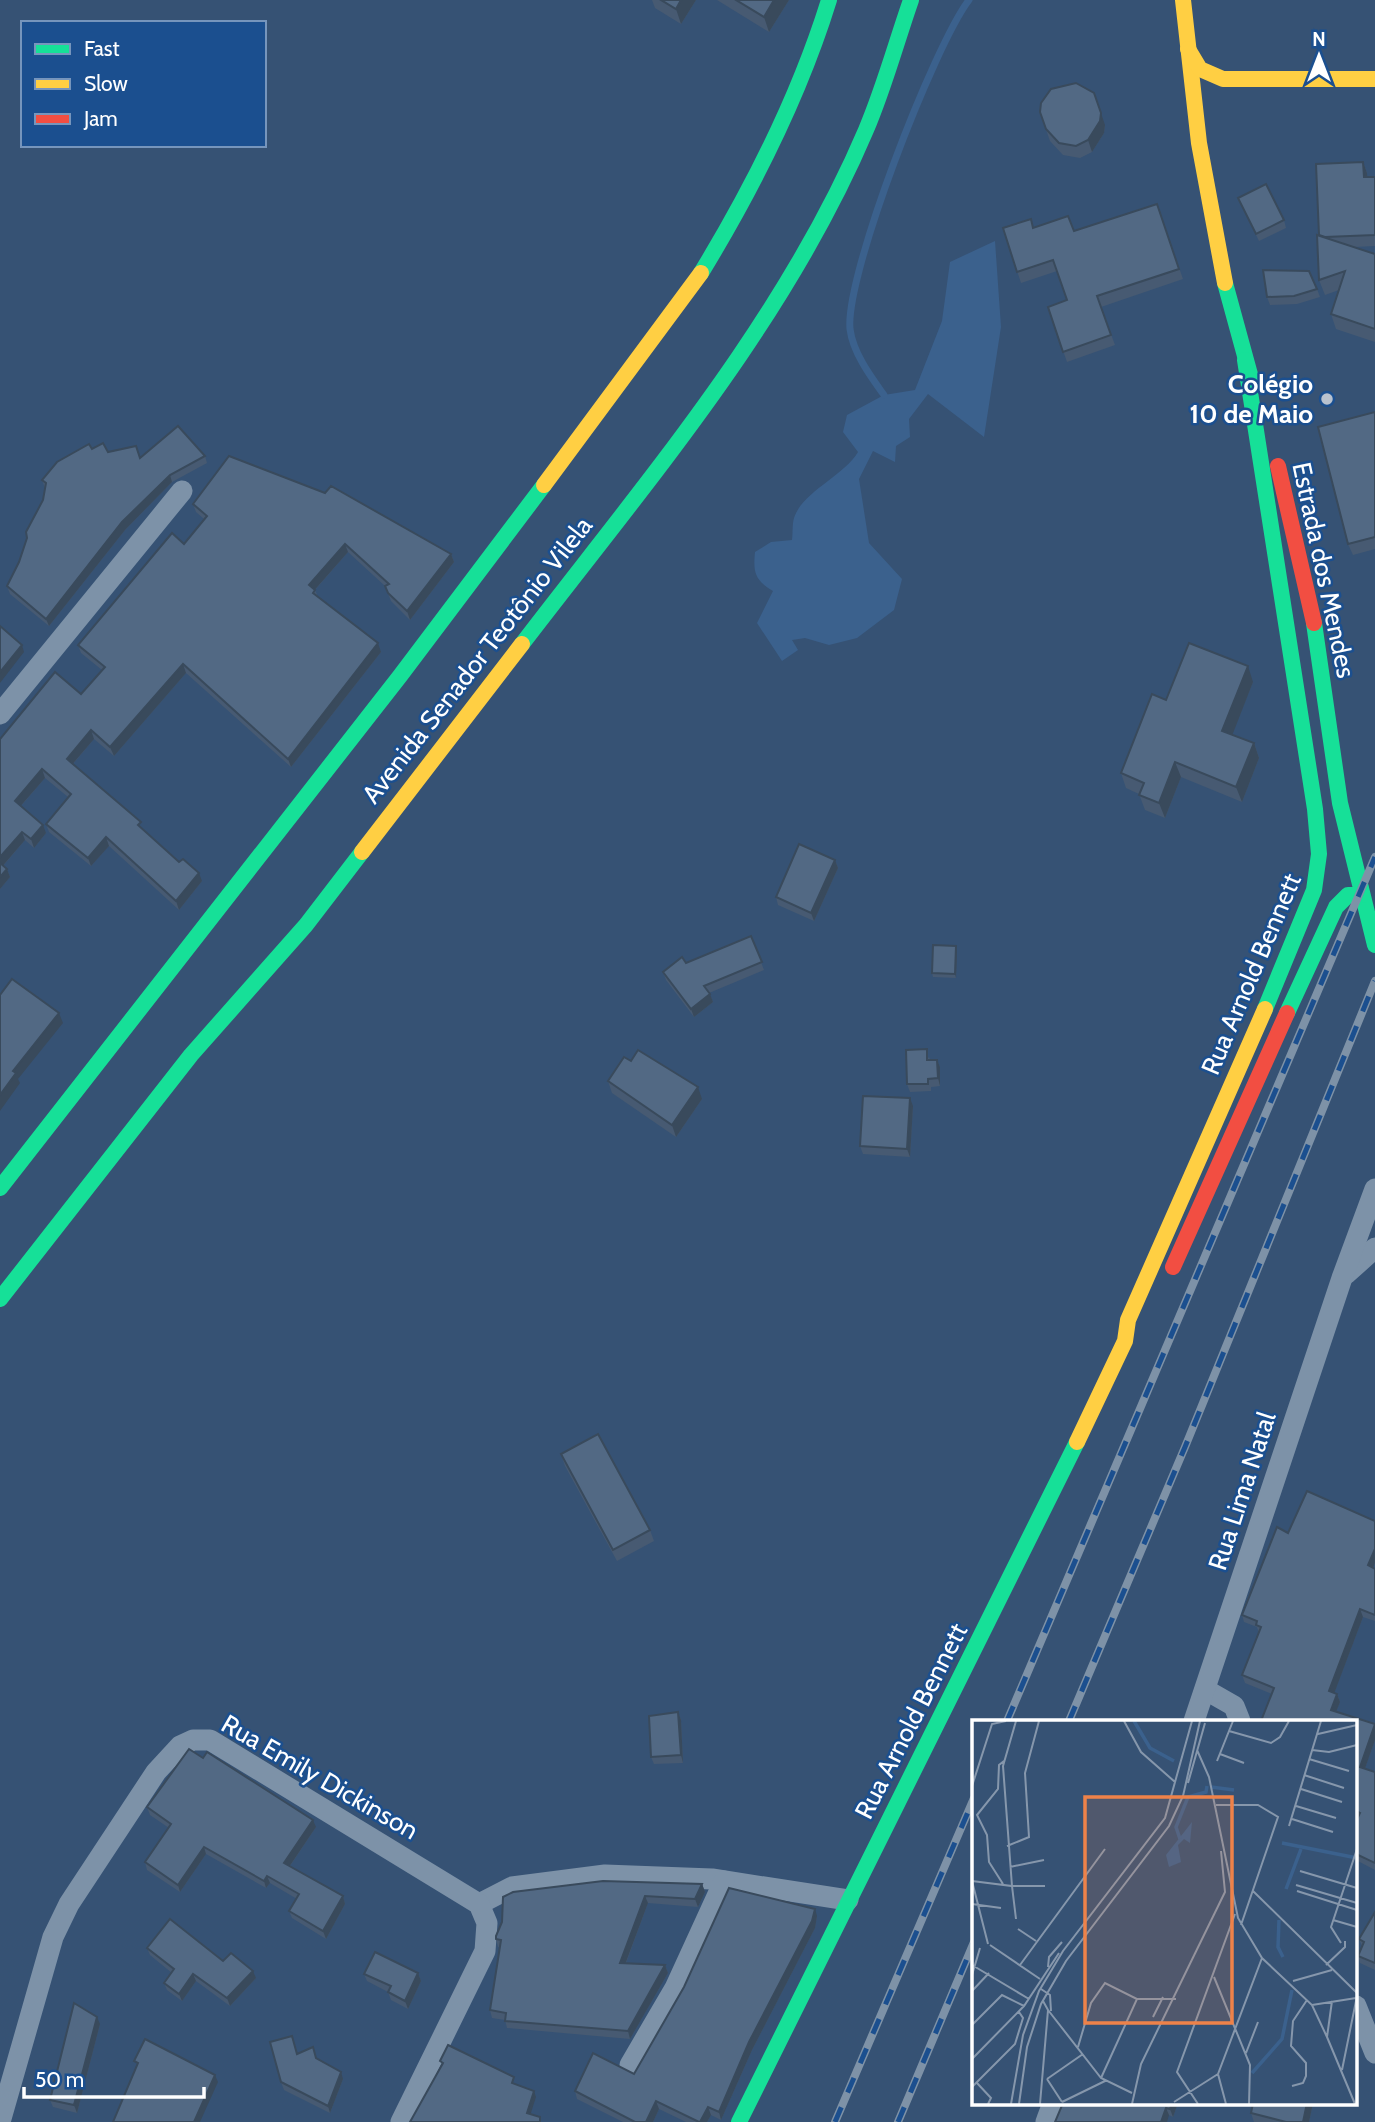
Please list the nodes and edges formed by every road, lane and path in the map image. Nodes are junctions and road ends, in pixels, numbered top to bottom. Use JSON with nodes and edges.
{"nodes":[{"id":1,"x":829,"y":0,"type":"edge"},
{"id":2,"x":911,"y":0,"type":"edge"},
{"id":3,"x":1183,"y":0,"type":"edge"},
{"id":4,"x":1188,"y":49,"type":"junction"},
{"id":5,"x":1223,"y":79,"type":"junction"},
{"id":6,"x":1375,"y":79,"type":"edge"},
{"id":7,"x":1194,"y":118,"type":"junction"},
{"id":8,"x":1245,"y":360,"type":"junction"},
{"id":9,"x":182,"y":491,"type":"dead end"},
{"id":10,"x":0,"y":714,"type":"edge"},
{"id":11,"x":1362,"y":895,"type":"junction"},
{"id":12,"x":1375,"y":945,"type":"edge"},
{"id":13,"x":0,"y":1188,"type":"edge"},
{"id":14,"x":1375,"y":1189,"type":"edge"},
{"id":15,"x":1375,"y":1248,"type":"edge"},
{"id":16,"x":1168,"y":1278,"type":"dead end"},
{"id":17,"x":1342,"y":1278,"type":"junction"},
{"id":18,"x":0,"y":1299,"type":"edge"},
{"id":19,"x":1146,"y":1329,"type":"dead end"},
{"id":20,"x":1125,"y":1341,"type":"junction"},
{"id":21,"x":1206,"y":1690,"type":"junction"},
{"id":22,"x":1194,"y":1720,"type":"edge"},
{"id":23,"x":1240,"y":1720,"type":"edge"},
{"id":24,"x":723,"y":1881,"type":"junction"},
{"id":25,"x":848,"y":1900,"type":"junction"},
{"id":26,"x":479,"y":1904,"type":"junction"},
{"id":27,"x":1358,"y":2011,"type":"edge"},
{"id":28,"x":1375,"y":2053,"type":"edge"},
{"id":29,"x":630,"y":2065,"type":"dead end"},
{"id":30,"x":1053,"y":2104,"type":"edge"},
{"id":31,"x":0,"y":2122,"type":"edge"},
{"id":32,"x":401,"y":2122,"type":"edge"},
{"id":33,"x":739,"y":2122,"type":"edge"},
{"id":34,"x":1046,"y":2122,"type":"edge"}],
"edges":[{"from":1,"to":13,"type":"street","name":"Avenida Senador Teotônio Vilela"},
{"from":2,"to":18,"type":"street","name":"Avenida Senador Teotônio Vilela"},
{"from":3,"to":4,"type":"street","name":"Estrada dos Mendes"},
{"from":4,"to":5,"type":"street"},
{"from":4,"to":7,"type":"street","name":"Estrada dos Mendes"},
{"from":5,"to":6,"type":"street"},
{"from":5,"to":7,"type":"street"},
{"from":7,"to":8,"type":"street","name":"Estrada dos Mendes"},
{"from":8,"to":11,"type":"street","name":"Estrada dos Mendes"},
{"from":8,"to":20,"type":"street","name":"Rua Arnold Bennett"},
{"from":9,"to":10,"type":"street"},
{"from":11,"to":12,"type":"street","name":"Estrada dos Mendes"},
{"from":11,"to":16,"type":"street","name":"Rua Arnold Bennett"},
{"from":14,"to":17,"type":"street","name":"Rua Lima Natal"},
{"from":15,"to":17,"type":"street","name":"Rua Lima Natal"},
{"from":17,"to":21,"type":"street","name":"Rua Lima Natal"},
{"from":19,"to":20,"type":"street"},
{"from":20,"to":25,"type":"street","name":"Rua Arnold Bennett"},
{"from":21,"to":22,"type":"street","name":"Rua Lima Natal"},
{"from":21,"to":23,"type":"street"},
{"from":24,"to":25,"type":"street"},
{"from":24,"to":26,"type":"street"},
{"from":24,"to":29,"type":"street"},
{"from":25,"to":33,"type":"street","name":"Rua Arnold Bennett"},
{"from":26,"to":31,"type":"street","name":"Rua Emily Dickinson"},
{"from":26,"to":32,"type":"street"},
{"from":27,"to":28,"type":"street"},
{"from":30,"to":34,"type":"street"}]}
